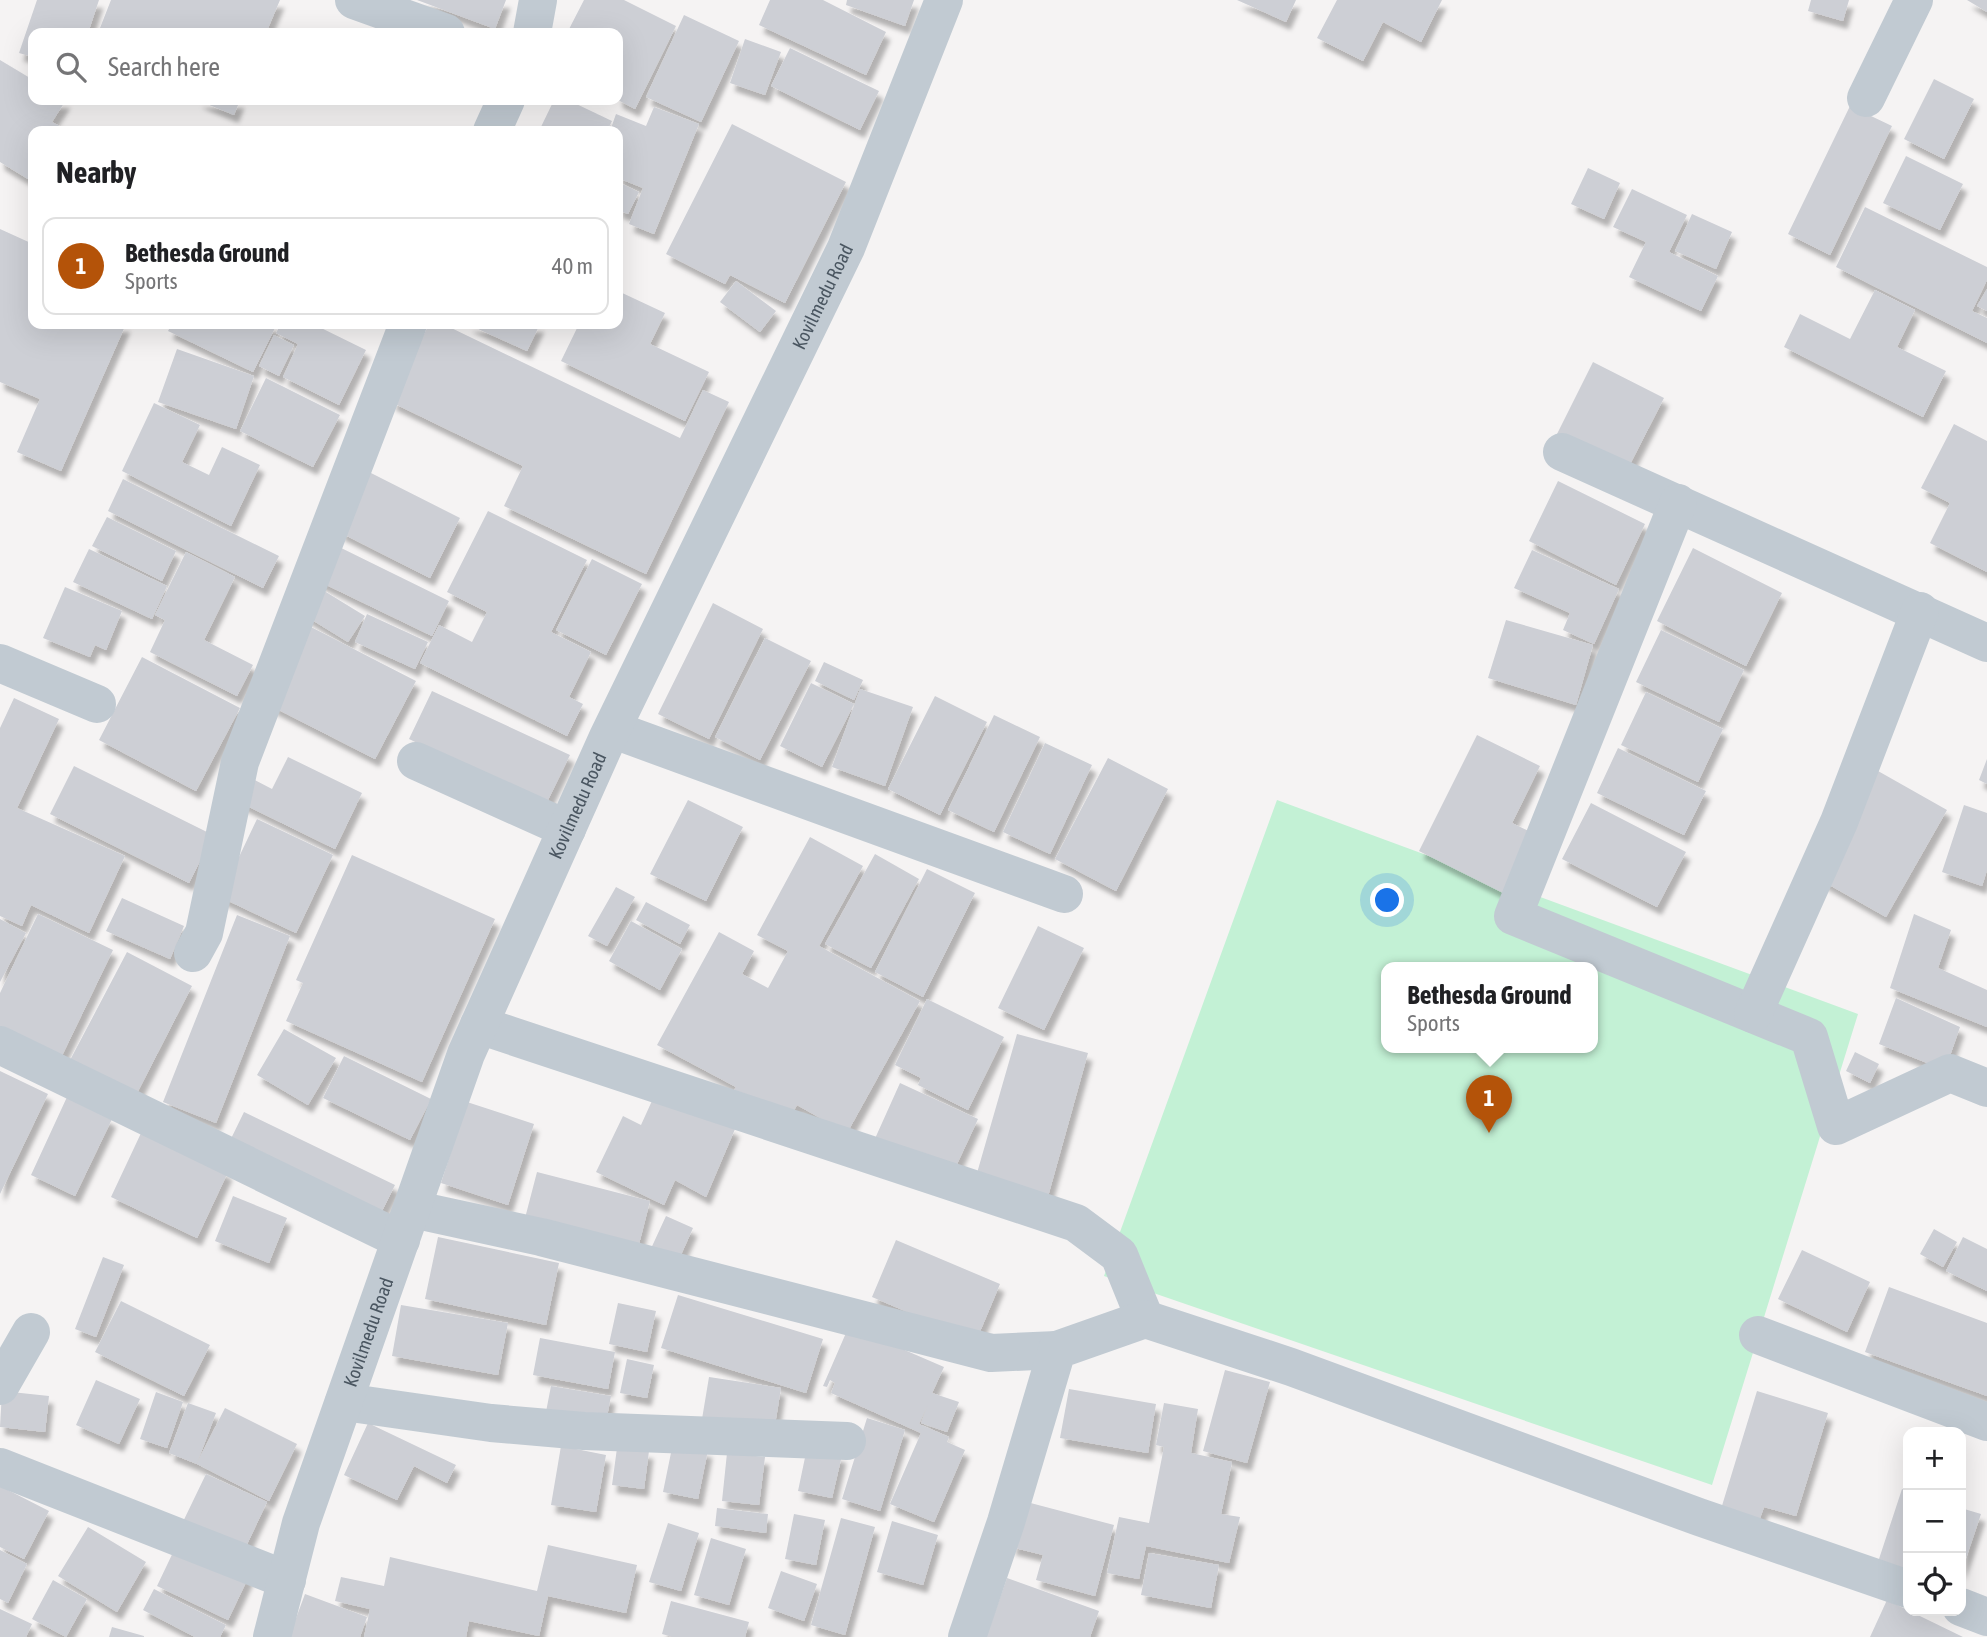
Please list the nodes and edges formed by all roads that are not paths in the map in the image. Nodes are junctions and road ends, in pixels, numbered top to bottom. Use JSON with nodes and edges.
{"nodes":[{"id":1,"x":354,"y":0,"type":"edge"},
{"id":2,"x":538,"y":0,"type":"edge"},
{"id":3,"x":944,"y":0,"type":"edge"},
{"id":4,"x":1914,"y":0,"type":"edge"},
{"id":5,"x":432,"y":28,"type":"edge"},
{"id":6,"x":533,"y":28,"type":"edge"},
{"id":7,"x":1866,"y":98,"type":"dead end"},
{"id":8,"x":504,"y":105,"type":"edge"},
{"id":9,"x":494,"y":126,"type":"edge"},
{"id":10,"x":406,"y":329,"type":"edge"},
{"id":11,"x":1562,"y":452,"type":"dead end"},
{"id":12,"x":1678,"y":503,"type":"junction"},
{"id":13,"x":1920,"y":611,"type":"junction"},
{"id":14,"x":1987,"y":643,"type":"edge"},
{"id":15,"x":0,"y":663,"type":"edge"},
{"id":16,"x":97,"y":704,"type":"dead end"},
{"id":17,"x":614,"y":730,"type":"junction"},
{"id":18,"x":416,"y":761,"type":"dead end"},
{"id":19,"x":567,"y":829,"type":"junction"},
{"id":20,"x":1065,"y":894,"type":"dead end"},
{"id":21,"x":193,"y":953,"type":"dead end"},
{"id":22,"x":1753,"y":1014,"type":"junction"},
{"id":23,"x":479,"y":1025,"type":"junction"},
{"id":24,"x":0,"y":1045,"type":"edge"},
{"id":25,"x":1987,"y":1088,"type":"edge"},
{"id":26,"x":406,"y":1224,"type":"junction"},
{"id":27,"x":1145,"y":1319,"type":"junction"},
{"id":28,"x":31,"y":1332,"type":"dead end"},
{"id":29,"x":1758,"y":1335,"type":"dead end"},
{"id":30,"x":1057,"y":1350,"type":"junction"},
{"id":31,"x":0,"y":1386,"type":"edge"},
{"id":32,"x":344,"y":1402,"type":"junction"},
{"id":33,"x":1987,"y":1422,"type":"edge"},
{"id":34,"x":847,"y":1441,"type":"dead end"},
{"id":35,"x":0,"y":1467,"type":"edge"},
{"id":36,"x":287,"y":1580,"type":"junction"},
{"id":37,"x":1903,"y":1587,"type":"edge"},
{"id":38,"x":1966,"y":1609,"type":"edge"},
{"id":39,"x":1987,"y":1616,"type":"edge"},
{"id":40,"x":272,"y":1637,"type":"edge"},
{"id":41,"x":968,"y":1637,"type":"edge"}],
"edges":[{"from":1,"to":5,"type":"street"},
{"from":2,"to":6,"type":"street"},
{"from":3,"to":17,"type":"street","name":"Kovilmedu Road"},
{"from":4,"to":7,"type":"street"},
{"from":8,"to":9,"type":"street"},
{"from":10,"to":21,"type":"street"},
{"from":11,"to":12,"type":"street"},
{"from":12,"to":13,"type":"street"},
{"from":12,"to":22,"type":"street"},
{"from":13,"to":14,"type":"street"},
{"from":13,"to":22,"type":"street"},
{"from":15,"to":16,"type":"street"},
{"from":17,"to":19,"type":"street","name":"Kovilmedu Road"},
{"from":17,"to":20,"type":"street"},
{"from":18,"to":19,"type":"street"},
{"from":19,"to":23,"type":"street","name":"Kovilmedu Road"},
{"from":22,"to":25,"type":"street"},
{"from":23,"to":26,"type":"street","name":"Kovilmedu Road"},
{"from":23,"to":27,"type":"street"},
{"from":24,"to":26,"type":"street"},
{"from":26,"to":30,"type":"street"},
{"from":26,"to":32,"type":"street","name":"Kovilmedu Road"},
{"from":27,"to":30,"type":"street"},
{"from":27,"to":37,"type":"street"},
{"from":28,"to":31,"type":"street"},
{"from":29,"to":33,"type":"street"},
{"from":30,"to":41,"type":"street"},
{"from":32,"to":34,"type":"street"},
{"from":32,"to":36,"type":"street","name":"Kovilmedu Road"},
{"from":35,"to":36,"type":"street"},
{"from":36,"to":40,"type":"street","name":"Kovilmedu Road"},
{"from":38,"to":39,"type":"street"}]}
